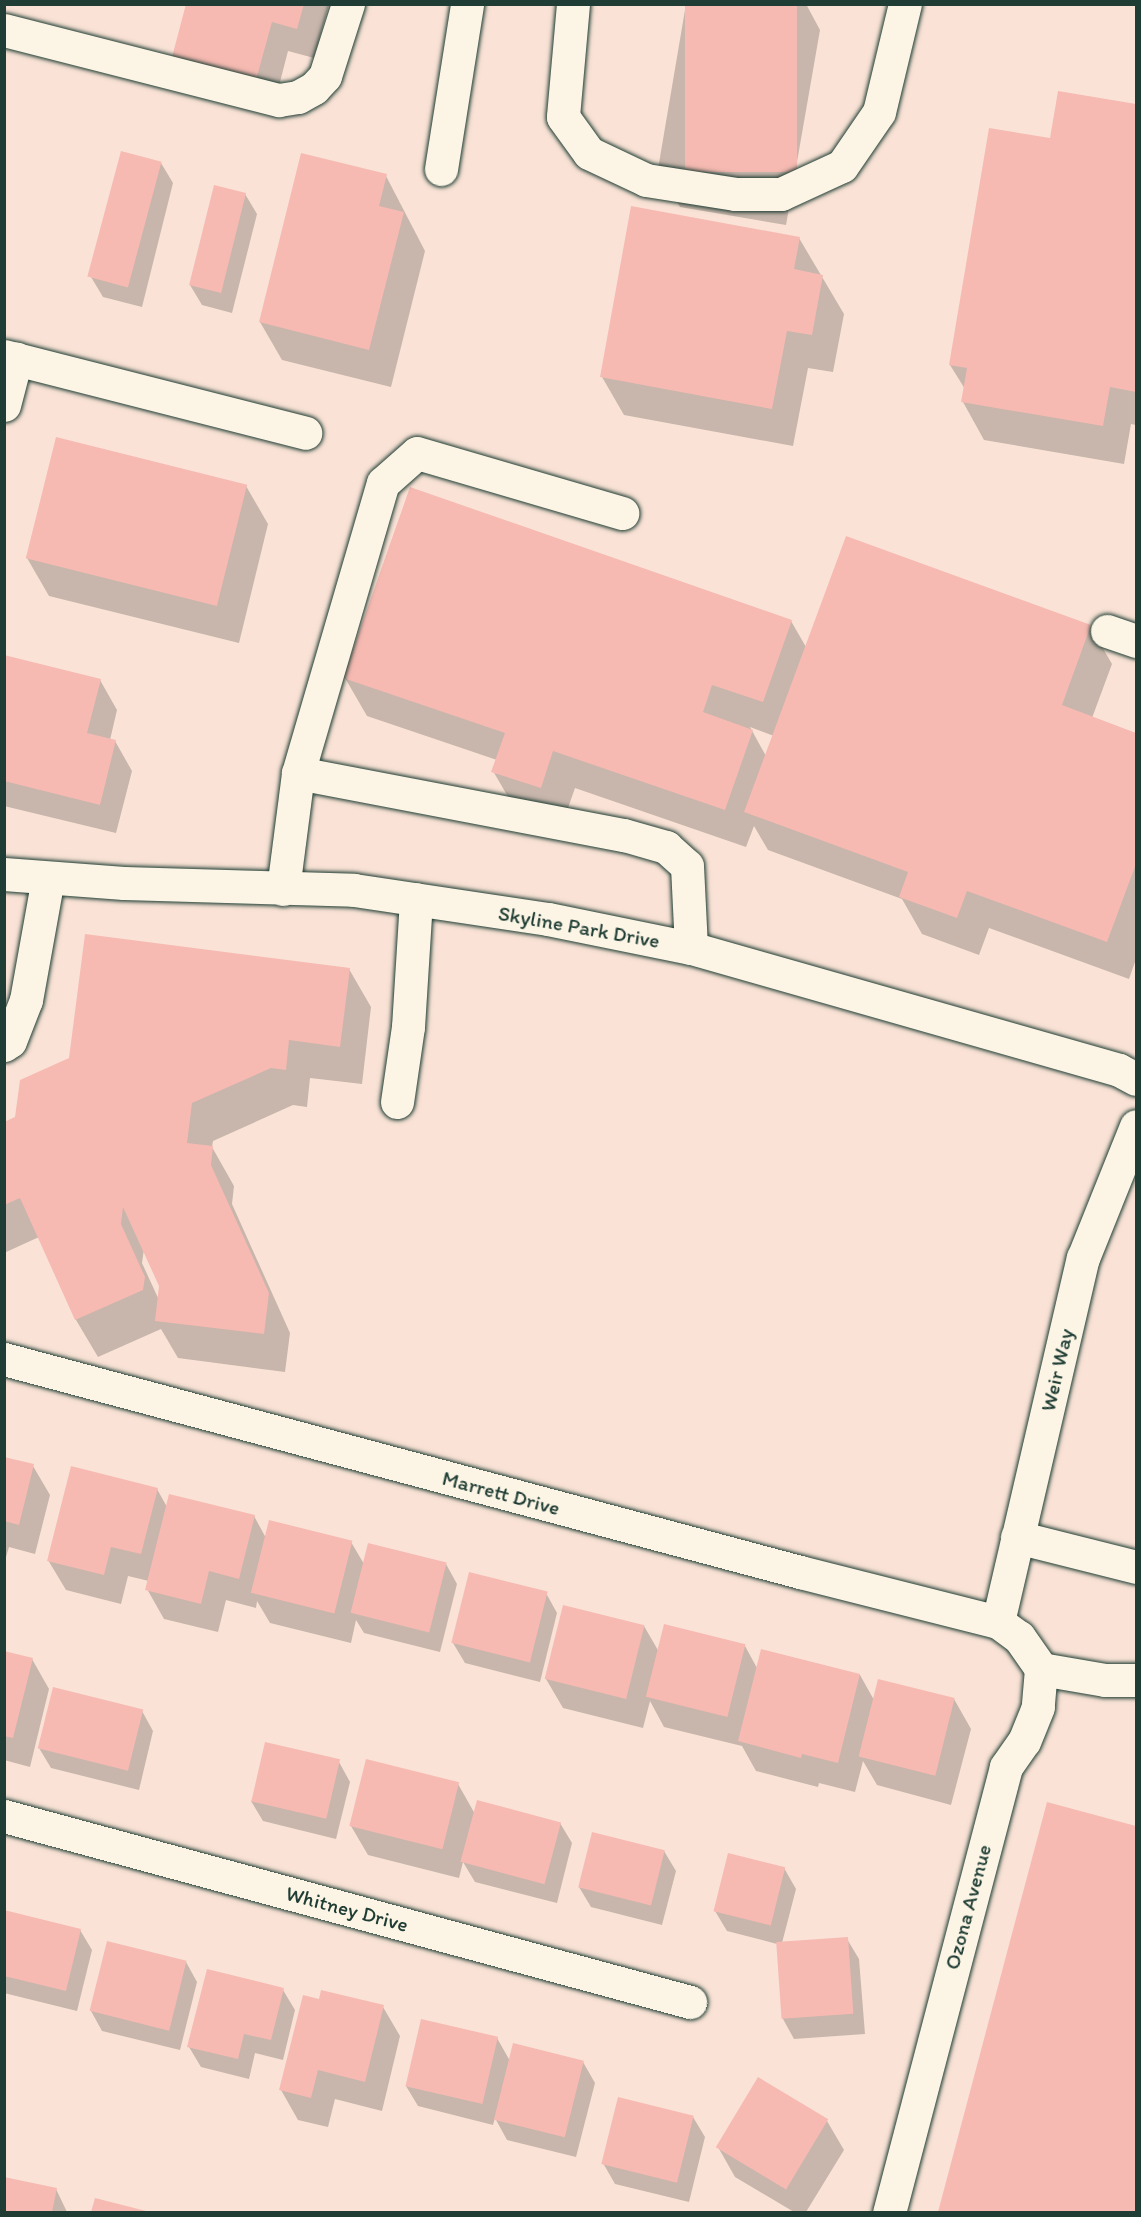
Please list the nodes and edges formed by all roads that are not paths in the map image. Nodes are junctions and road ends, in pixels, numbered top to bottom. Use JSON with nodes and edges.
{"nodes":[{"id":1,"x":348,"y":4,"type":"edge"},
{"id":2,"x":467,"y":4,"type":"edge"},
{"id":3,"x":573,"y":4,"type":"edge"},
{"id":4,"x":904,"y":4,"type":"edge"},
{"id":5,"x":4,"y":30,"type":"edge"},
{"id":6,"x":441,"y":169,"type":"dead end"},
{"id":7,"x":10,"y":358,"type":"edge"},
{"id":8,"x":4,"y":405,"type":"edge"},
{"id":9,"x":306,"y":433,"type":"dead end"},
{"id":10,"x":622,"y":513,"type":"dead end"},
{"id":11,"x":298,"y":773,"type":"junction"},
{"id":12,"x":4,"y":874,"type":"edge"},
{"id":13,"x":48,"y":878,"type":"junction"},
{"id":14,"x":283,"y":889,"type":"junction"},
{"id":15,"x":416,"y":899,"type":"junction"},
{"id":16,"x":691,"y":948,"type":"junction"},
{"id":17,"x":4,"y":1046,"type":"edge"},
{"id":18,"x":1137,"y":1079,"type":"edge"},
{"id":19,"x":397,"y":1102,"type":"dead end"},
{"id":20,"x":1137,"y":1126,"type":"edge"},
{"id":21,"x":4,"y":1359,"type":"edge"},
{"id":22,"x":1017,"y":1537,"type":"junction"},
{"id":23,"x":1137,"y":1567,"type":"edge"},
{"id":24,"x":998,"y":1622,"type":"junction"},
{"id":25,"x":1041,"y":1669,"type":"junction"},
{"id":26,"x":1137,"y":1680,"type":"edge"},
{"id":27,"x":4,"y":1816,"type":"edge"},
{"id":28,"x":690,"y":2002,"type":"dead end"},
{"id":29,"x":889,"y":2212,"type":"edge"}],
"edges":[{"from":1,"to":5,"type":"street"},
{"from":2,"to":6,"type":"street"},
{"from":3,"to":4,"type":"street"},
{"from":7,"to":8,"type":"street"},
{"from":7,"to":9,"type":"street"},
{"from":10,"to":11,"type":"street"},
{"from":11,"to":14,"type":"street"},
{"from":11,"to":16,"type":"street"},
{"from":12,"to":13,"type":"street","name":"Skyline Park Drive"},
{"from":13,"to":14,"type":"street","name":"Skyline Park Drive"},
{"from":13,"to":17,"type":"street"},
{"from":14,"to":15,"type":"street","name":"Skyline Park Drive"},
{"from":15,"to":16,"type":"street","name":"Skyline Park Drive"},
{"from":15,"to":19,"type":"street"},
{"from":16,"to":18,"type":"street","name":"Skyline Park Drive"},
{"from":20,"to":22,"type":"street","name":"Weir Way"},
{"from":21,"to":24,"type":"street","name":"Marrett Drive"},
{"from":22,"to":23,"type":"street"},
{"from":22,"to":24,"type":"street","name":"Weir Way"},
{"from":24,"to":25,"type":"street"},
{"from":25,"to":26,"type":"street"},
{"from":25,"to":29,"type":"street","name":"Ozona Avenue"},
{"from":27,"to":28,"type":"street","name":"Whitney Drive"}]}
